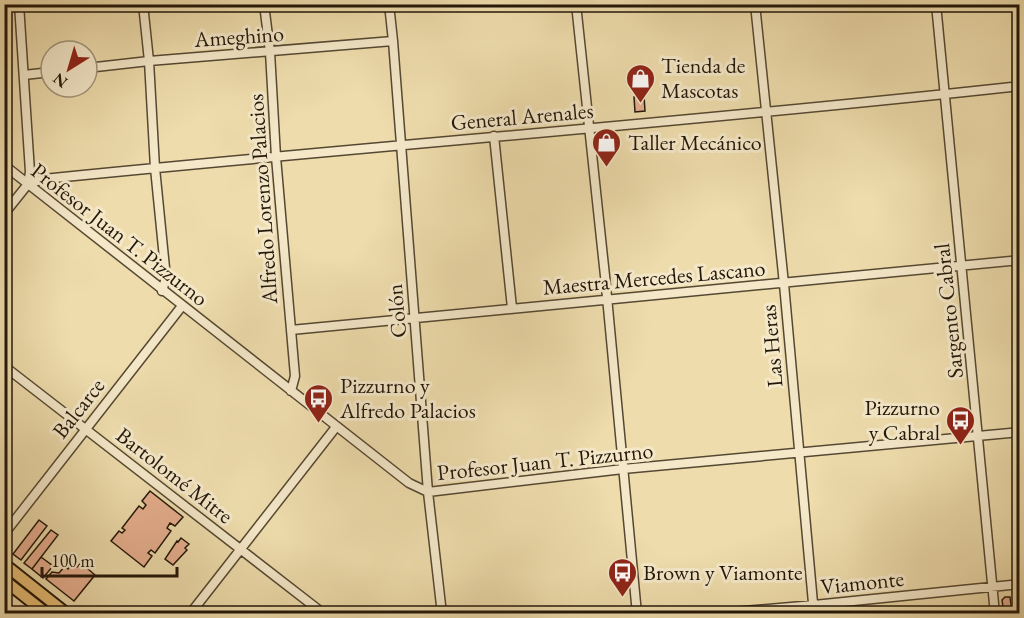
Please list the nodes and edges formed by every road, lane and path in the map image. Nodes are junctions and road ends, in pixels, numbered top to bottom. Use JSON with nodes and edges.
{"nodes":[{"id":1,"x":19,"y":4,"type":"edge"},
{"id":2,"x":142,"y":4,"type":"edge"},
{"id":3,"x":264,"y":4,"type":"edge"},
{"id":4,"x":388,"y":4,"type":"edge"},
{"id":5,"x":576,"y":4,"type":"edge"},
{"id":6,"x":755,"y":4,"type":"edge"},
{"id":7,"x":936,"y":4,"type":"edge"},
{"id":8,"x":393,"y":41,"type":"junction"},
{"id":9,"x":270,"y":52,"type":"junction"},
{"id":10,"x":149,"y":61,"type":"junction"},
{"id":11,"x":99,"y":67,"type":"edge"},
{"id":12,"x":39,"y":73,"type":"edge"},
{"id":13,"x":24,"y":75,"type":"junction"},
{"id":14,"x":1020,"y":86,"type":"edge"},
{"id":15,"x":945,"y":94,"type":"junction"},
{"id":16,"x":766,"y":112,"type":"junction"},
{"id":17,"x":589,"y":128,"type":"junction"},
{"id":18,"x":494,"y":136,"type":"junction"},
{"id":19,"x":400,"y":145,"type":"junction"},
{"id":20,"x":276,"y":157,"type":"junction"},
{"id":21,"x":4,"y":165,"type":"edge"},
{"id":22,"x":155,"y":168,"type":"junction"},
{"id":23,"x":28,"y":184,"type":"junction"},
{"id":24,"x":4,"y":214,"type":"edge"},
{"id":25,"x":1020,"y":260,"type":"edge"},
{"id":26,"x":961,"y":266,"type":"junction"},
{"id":27,"x":784,"y":284,"type":"junction"},
{"id":28,"x":162,"y":291,"type":"junction"},
{"id":29,"x":607,"y":301,"type":"junction"},
{"id":30,"x":182,"y":306,"type":"junction"},
{"id":31,"x":512,"y":308,"type":"junction"},
{"id":32,"x":415,"y":318,"type":"junction"},
{"id":33,"x":291,"y":330,"type":"junction"},
{"id":34,"x":4,"y":366,"type":"edge"},
{"id":35,"x":291,"y":391,"type":"junction"},
{"id":36,"x":86,"y":427,"type":"junction"},
{"id":37,"x":336,"y":427,"type":"junction"},
{"id":38,"x":1020,"y":432,"type":"edge"},
{"id":39,"x":978,"y":436,"type":"junction"},
{"id":40,"x":800,"y":454,"type":"junction"},
{"id":41,"x":623,"y":469,"type":"junction"},
{"id":42,"x":428,"y":492,"type":"junction"},
{"id":43,"x":4,"y":534,"type":"edge"},
{"id":44,"x":240,"y":549,"type":"junction"},
{"id":45,"x":4,"y":564,"type":"edge"},
{"id":46,"x":4,"y":580,"type":"edge"},
{"id":47,"x":1020,"y":584,"type":"edge"},
{"id":48,"x":992,"y":587,"type":"junction"},
{"id":49,"x":814,"y":609,"type":"edge"},
{"id":50,"x":47,"y":614,"type":"edge"},
{"id":51,"x":67,"y":614,"type":"edge"},
{"id":52,"x":190,"y":614,"type":"edge"},
{"id":53,"x":324,"y":614,"type":"edge"},
{"id":54,"x":442,"y":614,"type":"edge"},
{"id":55,"x":637,"y":614,"type":"edge"},
{"id":56,"x":708,"y":614,"type":"edge"},
{"id":57,"x":995,"y":614,"type":"edge"}],
"edges":[{"from":1,"to":13,"type":"street"},
{"from":2,"to":10,"type":"street"},
{"from":3,"to":9,"type":"street","name":"Alfredo Lorenzo Palacios"},
{"from":4,"to":8,"type":"street","name":"Colón"},
{"from":5,"to":17,"type":"street"},
{"from":6,"to":16,"type":"street","name":"Las Heras"},
{"from":7,"to":15,"type":"street","name":"Sargento Cabral"},
{"from":8,"to":9,"type":"street","name":"Ameghino"},
{"from":8,"to":19,"type":"street","name":"Colón"},
{"from":9,"to":10,"type":"street","name":"Ameghino"},
{"from":9,"to":20,"type":"street","name":"Alfredo Lorenzo Palacios"},
{"from":10,"to":11,"type":"street","name":"Ameghino"},
{"from":10,"to":22,"type":"street"},
{"from":12,"to":13,"type":"street"},
{"from":13,"to":23,"type":"street"},
{"from":14,"to":15,"type":"street","name":"General Arenales"},
{"from":15,"to":16,"type":"street","name":"General Arenales"},
{"from":15,"to":26,"type":"street","name":"Sargento Cabral"},
{"from":16,"to":17,"type":"street","name":"General Arenales"},
{"from":16,"to":27,"type":"street","name":"Las Heras"},
{"from":17,"to":18,"type":"street","name":"General Arenales"},
{"from":17,"to":29,"type":"street"},
{"from":18,"to":19,"type":"street","name":"General Arenales"},
{"from":18,"to":31,"type":"street"},
{"from":19,"to":20,"type":"street","name":"General Arenales"},
{"from":19,"to":32,"type":"street","name":"Colón"},
{"from":20,"to":22,"type":"street","name":"General Arenales"},
{"from":20,"to":33,"type":"street","name":"Alfredo Lorenzo Palacios"},
{"from":21,"to":23,"type":"street","name":"Profesor Juan T. Pizzurno"},
{"from":22,"to":23,"type":"street","name":"General Arenales"},
{"from":22,"to":28,"type":"street"},
{"from":23,"to":24,"type":"street"},
{"from":23,"to":28,"type":"street","name":"Profesor Juan T. Pizzurno"},
{"from":25,"to":26,"type":"street","name":"Maestra Mercedes Lascano"},
{"from":26,"to":27,"type":"street","name":"Maestra Mercedes Lascano"},
{"from":26,"to":39,"type":"street","name":"Sargento Cabral"},
{"from":27,"to":29,"type":"street","name":"Maestra Mercedes Lascano"},
{"from":27,"to":40,"type":"street","name":"Las Heras"},
{"from":28,"to":30,"type":"street","name":"Profesor Juan T. Pizzurno"},
{"from":29,"to":31,"type":"street","name":"Maestra Mercedes Lascano"},
{"from":29,"to":41,"type":"street"},
{"from":30,"to":35,"type":"street","name":"Profesor Juan T. Pizzurno"},
{"from":30,"to":36,"type":"street","name":"Balcarce"},
{"from":31,"to":32,"type":"street","name":"Maestra Mercedes Lascano"},
{"from":32,"to":33,"type":"street","name":"Maestra Mercedes Lascano"},
{"from":32,"to":42,"type":"street","name":"Colón"},
{"from":33,"to":35,"type":"street","name":"Alfredo Lorenzo Palacios"},
{"from":34,"to":36,"type":"street","name":"Bartolomé Mitre"},
{"from":35,"to":37,"type":"street","name":"Profesor Juan T. Pizzurno"},
{"from":36,"to":43,"type":"street","name":"Balcarce"},
{"from":36,"to":44,"type":"street","name":"Bartolomé Mitre"},
{"from":37,"to":42,"type":"street","name":"Profesor Juan T. Pizzurno"},
{"from":37,"to":44,"type":"street"},
{"from":38,"to":39,"type":"street","name":"Profesor Juan T. Pizzurno"},
{"from":39,"to":40,"type":"street","name":"Profesor Juan T. Pizzurno"},
{"from":39,"to":48,"type":"street","name":"Sargento Cabral"},
{"from":40,"to":41,"type":"street","name":"Profesor Juan T. Pizzurno"},
{"from":40,"to":49,"type":"street","name":"Las Heras"},
{"from":41,"to":42,"type":"street","name":"Profesor Juan T. Pizzurno"},
{"from":41,"to":55,"type":"street"},
{"from":42,"to":54,"type":"street","name":"Colón"},
{"from":44,"to":52,"type":"street"},
{"from":44,"to":53,"type":"street","name":"Bartolomé Mitre"},
{"from":45,"to":51,"type":"main road"},
{"from":46,"to":50,"type":"main road"},
{"from":47,"to":48,"type":"street","name":"Viamonte"},
{"from":48,"to":49,"type":"street","name":"Viamonte"},
{"from":48,"to":57,"type":"street","name":"Sargento Cabral"},
{"from":49,"to":56,"type":"street","name":"Viamonte"}]}
